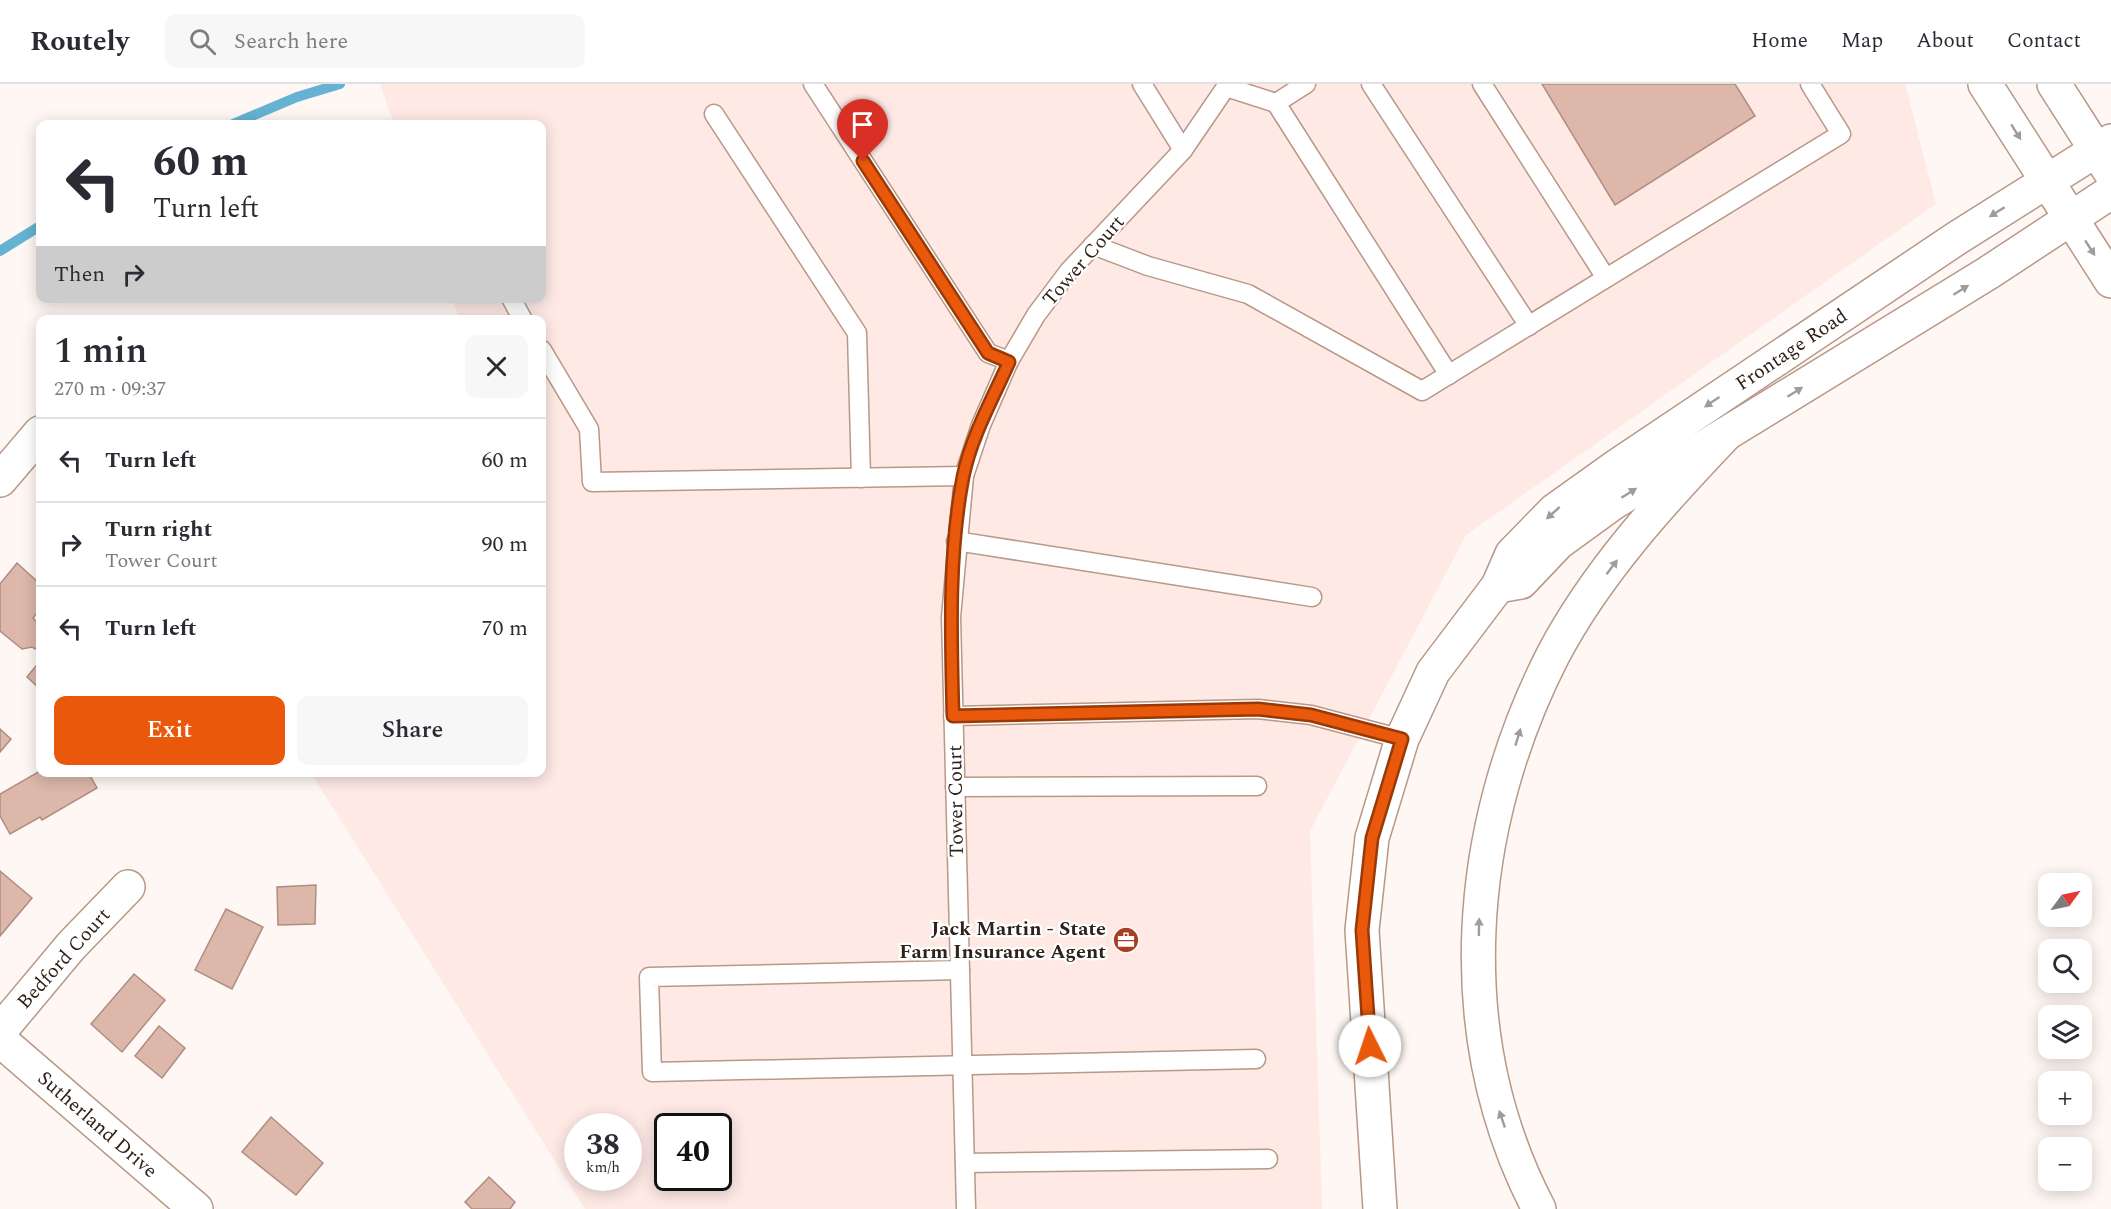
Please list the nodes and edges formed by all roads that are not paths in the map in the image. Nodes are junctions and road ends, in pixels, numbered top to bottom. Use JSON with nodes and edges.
{"nodes":[{"id":1,"x":813,"y":84,"type":"edge"},
{"id":2,"x":1142,"y":84,"type":"edge"},
{"id":3,"x":1306,"y":84,"type":"edge"},
{"id":4,"x":1371,"y":84,"type":"edge"},
{"id":5,"x":1482,"y":84,"type":"edge"},
{"id":6,"x":1810,"y":84,"type":"edge"},
{"id":7,"x":1985,"y":84,"type":"edge"},
{"id":8,"x":2054,"y":84,"type":"edge"},
{"id":9,"x":1227,"y":86,"type":"edge"},
{"id":10,"x":1276,"y":103,"type":"junction"},
{"id":11,"x":714,"y":114,"type":"dead end"},
{"id":12,"x":1183,"y":150,"type":"junction"},
{"id":13,"x":2106,"y":155,"type":"edge"},
{"id":14,"x":2047,"y":181,"type":"junction"},
{"id":15,"x":2111,"y":192,"type":"edge"},
{"id":16,"x":2071,"y":218,"type":"junction"},
{"id":17,"x":1093,"y":245,"type":"junction"},
{"id":18,"x":1606,"y":278,"type":"junction"},
{"id":19,"x":2111,"y":281,"type":"edge"},
{"id":20,"x":1529,"y":326,"type":"junction"},
{"id":21,"x":546,"y":357,"type":"edge"},
{"id":22,"x":1009,"y":362,"type":"junction"},
{"id":23,"x":1449,"y":375,"type":"junction"},
{"id":24,"x":1726,"y":434,"type":"junction"},
{"id":25,"x":36,"y":438,"type":"edge"},
{"id":26,"x":964,"y":476,"type":"junction"},
{"id":27,"x":861,"y":477,"type":"junction"},
{"id":28,"x":0,"y":480,"type":"edge"},
{"id":29,"x":956,"y":541,"type":"junction"},
{"id":30,"x":1498,"y":586,"type":"junction"},
{"id":31,"x":1312,"y":597,"type":"dead end"},
{"id":32,"x":953,"y":716,"type":"junction"},
{"id":33,"x":1402,"y":739,"type":"junction"},
{"id":34,"x":1257,"y":786,"type":"dead end"},
{"id":35,"x":955,"y":787,"type":"junction"},
{"id":36,"x":128,"y":887,"type":"dead end"},
{"id":37,"x":960,"y":970,"type":"junction"},
{"id":38,"x":0,"y":1031,"type":"edge"},
{"id":39,"x":0,"y":1040,"type":"edge"},
{"id":40,"x":1256,"y":1059,"type":"dead end"},
{"id":41,"x":962,"y":1065,"type":"junction"},
{"id":42,"x":1268,"y":1159,"type":"dead end"},
{"id":43,"x":965,"y":1163,"type":"junction"},
{"id":44,"x":196,"y":1209,"type":"edge"},
{"id":45,"x":966,"y":1209,"type":"edge"},
{"id":46,"x":1380,"y":1209,"type":"edge"},
{"id":47,"x":1539,"y":1209,"type":"edge"}],
"edges":[{"from":1,"to":22,"type":"lane"},
{"from":2,"to":12,"type":"lane"},
{"from":3,"to":10,"type":"lane"},
{"from":4,"to":20,"type":"lane"},
{"from":5,"to":18,"type":"lane"},
{"from":6,"to":18,"type":"lane"},
{"from":7,"to":14,"type":"main road","one_way":true},
{"from":8,"to":13,"type":"main road"},
{"from":9,"to":10,"type":"lane"},
{"from":9,"to":12,"type":"lane","name":"Tower Court"},
{"from":10,"to":23,"type":"lane"},
{"from":11,"to":27,"type":"lane"},
{"from":12,"to":17,"type":"lane","name":"Tower Court"},
{"from":13,"to":14,"type":"main road","name":"Frontage Road"},
{"from":14,"to":16,"type":"main road"},
{"from":14,"to":30,"type":"main road","name":"Frontage Road","one_way":true},
{"from":15,"to":16,"type":"main road","name":"Frontage Road"},
{"from":16,"to":19,"type":"main road","one_way":true},
{"from":24,"to":16,"type":"main road","name":"Frontage Road","one_way":true},
{"from":17,"to":22,"type":"lane","name":"Tower Court"},
{"from":17,"to":23,"type":"lane"},
{"from":18,"to":20,"type":"lane"},
{"from":20,"to":23,"type":"lane"},
{"from":21,"to":27,"type":"lane"},
{"from":22,"to":26,"type":"lane","name":"Tower Court"},
{"from":30,"to":24,"type":"main road","name":"Frontage Road","one_way":true},
{"from":47,"to":24,"type":"main road","one_way":true},
{"from":25,"to":28,"type":"main road"},
{"from":26,"to":27,"type":"lane"},
{"from":26,"to":29,"type":"lane","name":"Tower Court"},
{"from":29,"to":31,"type":"lane"},
{"from":29,"to":32,"type":"lane","name":"Tower Court"},
{"from":30,"to":33,"type":"main road","name":"Frontage Road"},
{"from":32,"to":33,"type":"lane"},
{"from":32,"to":35,"type":"lane","name":"Tower Court"},
{"from":33,"to":46,"type":"main road","name":"Frontage Road"},
{"from":34,"to":35,"type":"lane"},
{"from":35,"to":37,"type":"lane","name":"Tower Court"},
{"from":36,"to":38,"type":"main road","name":"Bedford Court"},
{"from":37,"to":41,"type":"lane","name":"Tower Court"},
{"from":37,"to":41,"type":"lane"},
{"from":39,"to":44,"type":"main road","name":"Sutherland Drive"},
{"from":40,"to":41,"type":"lane"},
{"from":41,"to":43,"type":"lane","name":"Tower Court"},
{"from":42,"to":43,"type":"lane"},
{"from":43,"to":45,"type":"lane","name":"Tower Court"}]}
